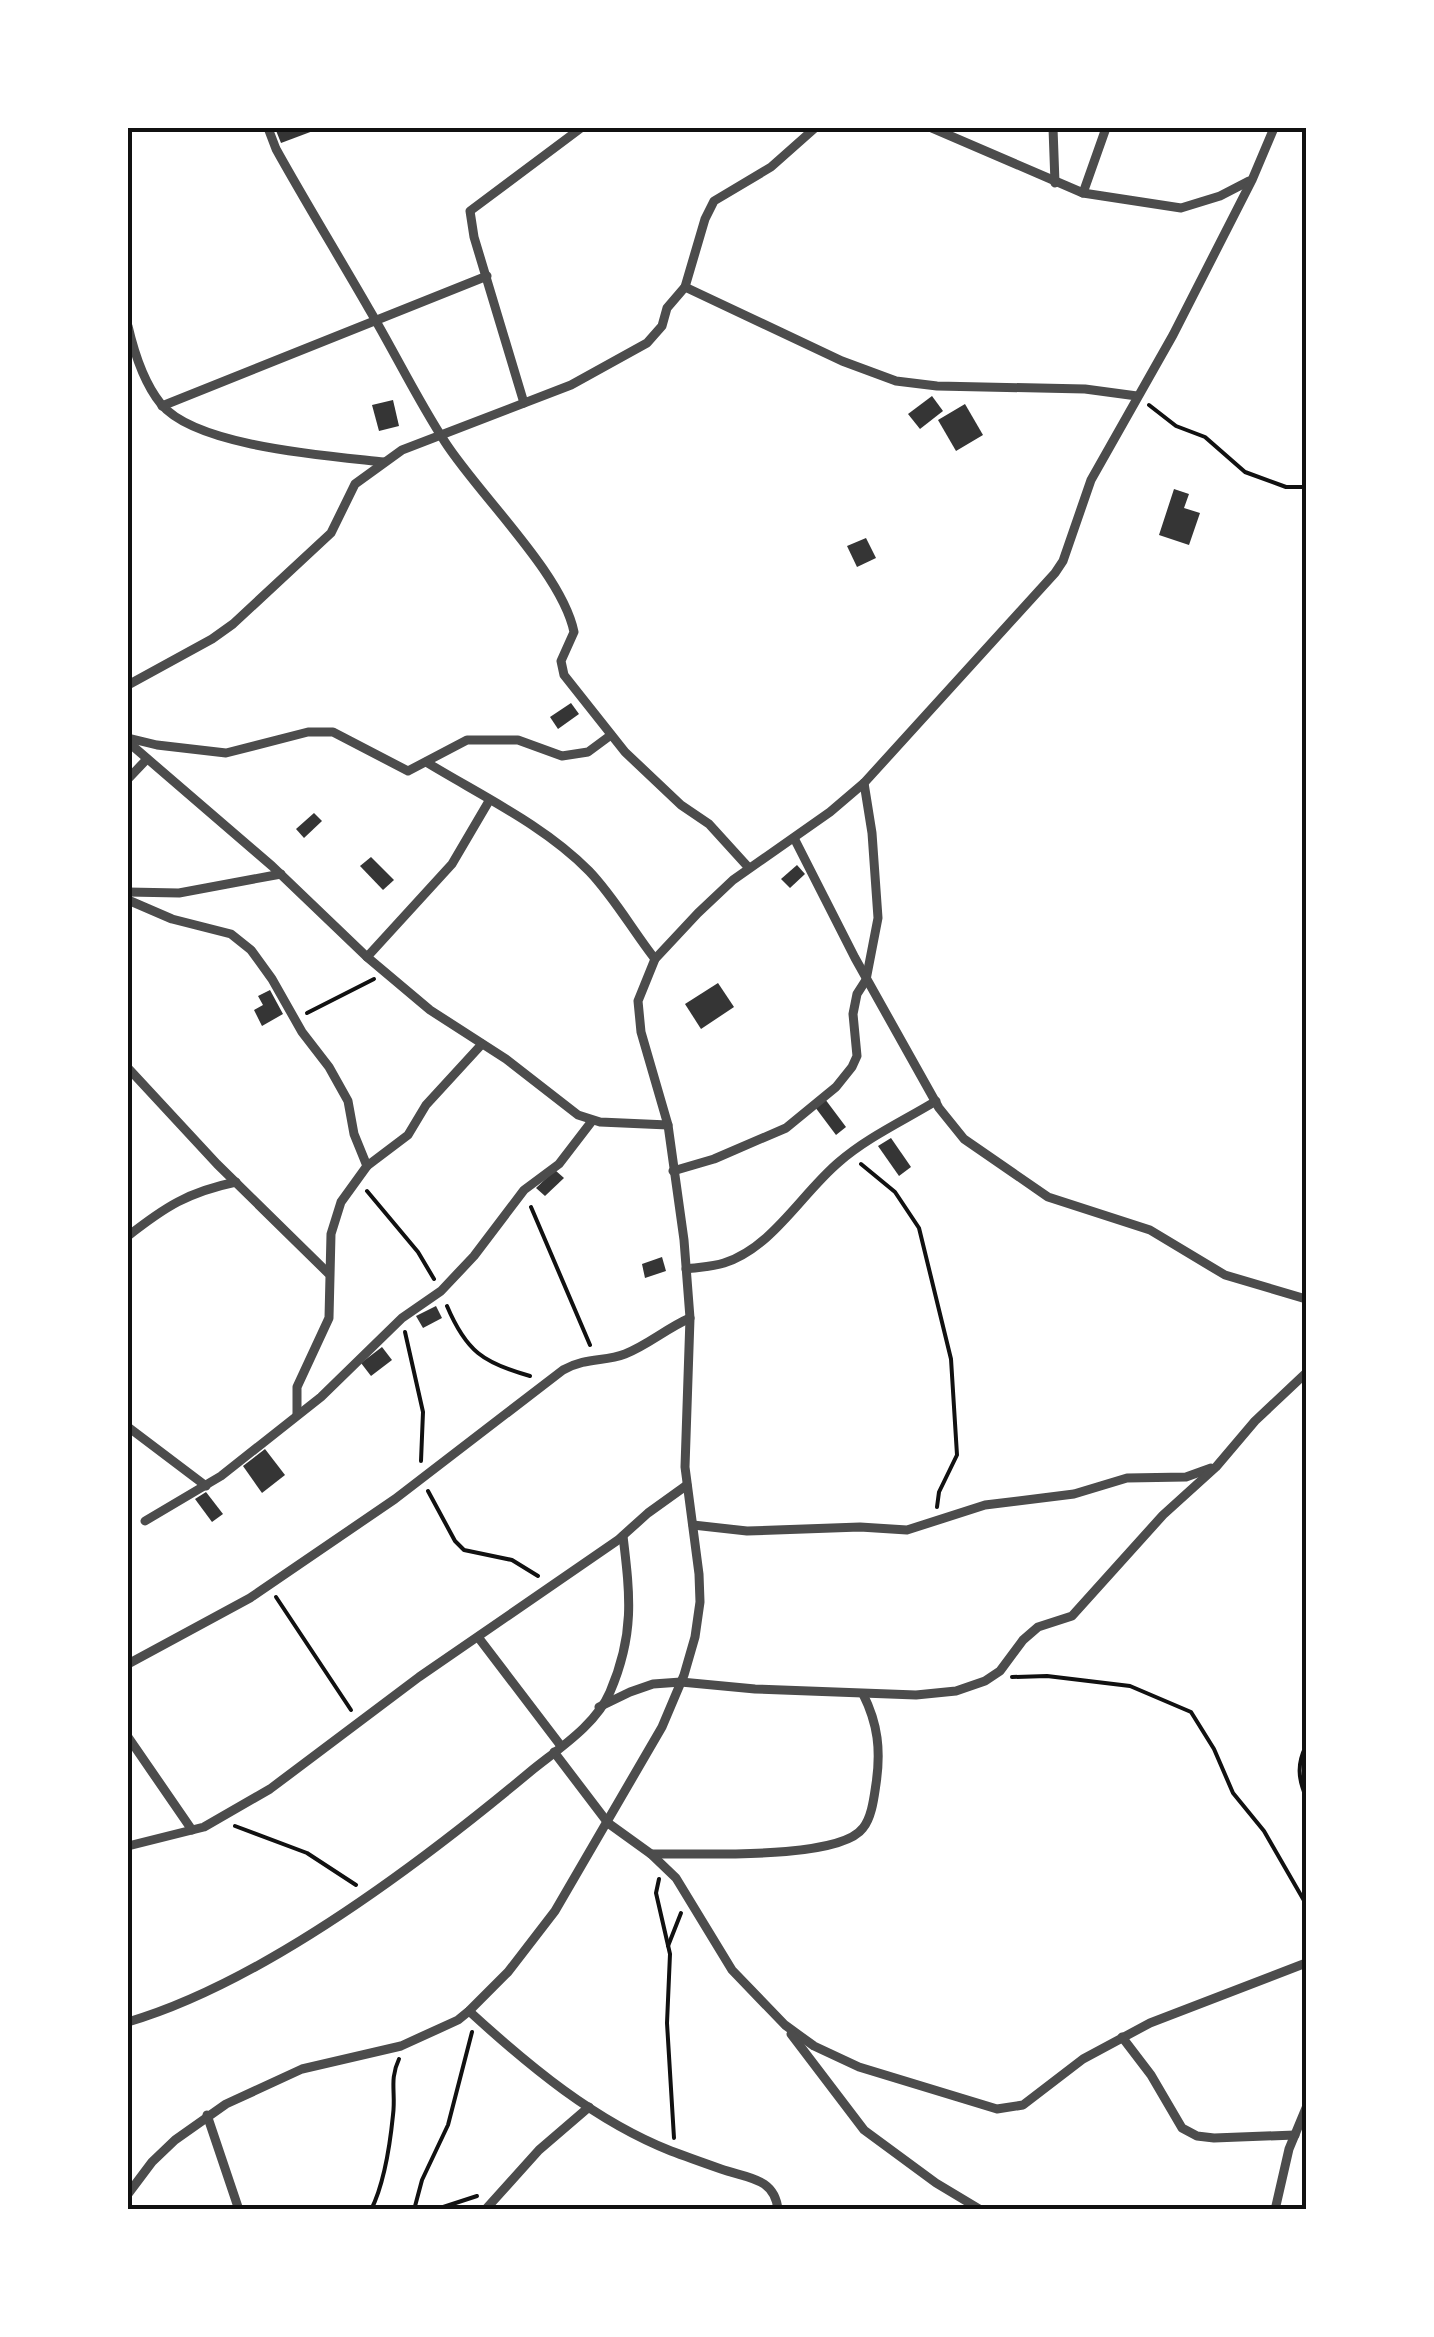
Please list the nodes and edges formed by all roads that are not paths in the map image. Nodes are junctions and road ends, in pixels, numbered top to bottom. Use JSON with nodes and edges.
{"nodes":[{"id":1,"x":268,"y":128,"type":"edge"},
{"id":2,"x":581,"y":128,"type":"edge"},
{"id":3,"x":815,"y":128,"type":"edge"},
{"id":4,"x":932,"y":128,"type":"edge"},
{"id":5,"x":1053,"y":128,"type":"edge"},
{"id":6,"x":1106,"y":128,"type":"edge"},
{"id":7,"x":1274,"y":128,"type":"edge"},
{"id":8,"x":1252,"y":180,"type":"junction"},
{"id":9,"x":1055,"y":183,"type":"junction"},
{"id":10,"x":1083,"y":193,"type":"junction"},
{"id":11,"x":487,"y":276,"type":"junction"},
{"id":12,"x":686,"y":287,"type":"junction"},
{"id":13,"x":375,"y":319,"type":"junction"},
{"id":14,"x":128,"y":326,"type":"edge"},
{"id":15,"x":1137,"y":396,"type":"junction"},
{"id":16,"x":524,"y":403,"type":"junction"},
{"id":17,"x":162,"y":406,"type":"junction"},
{"id":18,"x":440,"y":434,"type":"junction"},
{"id":19,"x":384,"y":462,"type":"junction"},
{"id":20,"x":128,"y":685,"type":"edge"},
{"id":21,"x":611,"y":735,"type":"junction"},
{"id":22,"x":128,"y":740,"type":"edge"},
{"id":23,"x":146,"y":758,"type":"junction"},
{"id":24,"x":426,"y":762,"type":"junction"},
{"id":25,"x":128,"y":779,"type":"edge"},
{"id":26,"x":864,"y":783,"type":"junction"},
{"id":27,"x":489,"y":801,"type":"junction"},
{"id":28,"x":794,"y":838,"type":"junction"},
{"id":29,"x":748,"y":868,"type":"junction"},
{"id":30,"x":280,"y":874,"type":"junction"},
{"id":31,"x":128,"y":892,"type":"edge"},
{"id":32,"x":128,"y":900,"type":"edge"},
{"id":33,"x":367,"y":957,"type":"junction"},
{"id":34,"x":655,"y":959,"type":"junction"},
{"id":35,"x":866,"y":980,"type":"junction"},
{"id":36,"x":482,"y":1044,"type":"junction"},
{"id":37,"x":128,"y":1068,"type":"edge"},
{"id":38,"x":936,"y":1101,"type":"junction"},
{"id":39,"x":592,"y":1121,"type":"junction"},
{"id":40,"x":668,"y":1125,"type":"junction"},
{"id":41,"x":367,"y":1166,"type":"junction"},
{"id":42,"x":673,"y":1171,"type":"junction"},
{"id":43,"x":236,"y":1182,"type":"junction"},
{"id":44,"x":128,"y":1236,"type":"edge"},
{"id":45,"x":686,"y":1269,"type":"junction"},
{"id":46,"x":330,"y":1274,"type":"junction"},
{"id":47,"x":1306,"y":1300,"type":"edge"},
{"id":48,"x":690,"y":1318,"type":"junction"},
{"id":49,"x":1306,"y":1373,"type":"edge"},
{"id":50,"x":297,"y":1414,"type":"junction"},
{"id":51,"x":128,"y":1427,"type":"edge"},
{"id":52,"x":1216,"y":1466,"type":"junction"},
{"id":53,"x":687,"y":1484,"type":"junction"},
{"id":54,"x":206,"y":1486,"type":"junction"},
{"id":55,"x":145,"y":1521,"type":"dead end"},
{"id":56,"x":693,"y":1525,"type":"junction"},
{"id":57,"x":623,"y":1536,"type":"junction"},
{"id":58,"x":478,"y":1637,"type":"junction"},
{"id":59,"x":128,"y":1664,"type":"edge"},
{"id":60,"x":680,"y":1682,"type":"junction"},
{"id":61,"x":863,"y":1694,"type":"junction"},
{"id":62,"x":600,"y":1708,"type":"junction"},
{"id":63,"x":128,"y":1738,"type":"edge"},
{"id":64,"x":558,"y":1749,"type":"junction"},
{"id":65,"x":608,"y":1823,"type":"junction"},
{"id":66,"x":192,"y":1830,"type":"junction"},
{"id":67,"x":128,"y":1846,"type":"edge"},
{"id":68,"x":651,"y":1854,"type":"junction"},
{"id":69,"x":1306,"y":1963,"type":"edge"},
{"id":70,"x":473,"y":2015,"type":"junction"},
{"id":71,"x":128,"y":2022,"type":"edge"},
{"id":72,"x":784,"y":2025,"type":"junction"},
{"id":73,"x":1122,"y":2037,"type":"junction"},
{"id":74,"x":588,"y":2108,"type":"junction"},
{"id":75,"x":1306,"y":2108,"type":"edge"},
{"id":76,"x":207,"y":2115,"type":"junction"},
{"id":77,"x":1295,"y":2135,"type":"junction"},
{"id":78,"x":128,"y":2194,"type":"edge"},
{"id":79,"x":239,"y":2210,"type":"edge"},
{"id":80,"x":485,"y":2210,"type":"edge"},
{"id":81,"x":778,"y":2210,"type":"edge"},
{"id":82,"x":980,"y":2210,"type":"edge"},
{"id":83,"x":1275,"y":2210,"type":"edge"}],
"edges":[{"from":1,"to":13,"type":"street"},
{"from":2,"to":11,"type":"street"},
{"from":3,"to":12,"type":"street"},
{"from":4,"to":9,"type":"street"},
{"from":5,"to":9,"type":"street"},
{"from":6,"to":10,"type":"street"},
{"from":7,"to":8,"type":"street"},
{"from":8,"to":10,"type":"street"},
{"from":8,"to":15,"type":"street"},
{"from":9,"to":10,"type":"street"},
{"from":11,"to":13,"type":"street"},
{"from":11,"to":16,"type":"street"},
{"from":12,"to":15,"type":"street"},
{"from":12,"to":16,"type":"street"},
{"from":13,"to":17,"type":"street"},
{"from":13,"to":18,"type":"street"},
{"from":14,"to":17,"type":"street"},
{"from":15,"to":26,"type":"street"},
{"from":16,"to":18,"type":"street"},
{"from":17,"to":19,"type":"street"},
{"from":18,"to":19,"type":"street"},
{"from":18,"to":21,"type":"street"},
{"from":19,"to":20,"type":"street"},
{"from":21,"to":24,"type":"street"},
{"from":21,"to":29,"type":"street"},
{"from":22,"to":23,"type":"street"},
{"from":22,"to":24,"type":"street"},
{"from":23,"to":25,"type":"street"},
{"from":23,"to":30,"type":"street"},
{"from":24,"to":27,"type":"street"},
{"from":26,"to":28,"type":"street"},
{"from":26,"to":35,"type":"street"},
{"from":27,"to":33,"type":"street"},
{"from":27,"to":34,"type":"street"},
{"from":28,"to":29,"type":"street"},
{"from":28,"to":35,"type":"street"},
{"from":29,"to":34,"type":"street"},
{"from":30,"to":31,"type":"street"},
{"from":30,"to":33,"type":"street"},
{"from":32,"to":41,"type":"street"},
{"from":33,"to":36,"type":"street"},
{"from":34,"to":40,"type":"street"},
{"from":35,"to":38,"type":"street"},
{"from":35,"to":42,"type":"street"},
{"from":36,"to":39,"type":"street"},
{"from":36,"to":41,"type":"street"},
{"from":37,"to":43,"type":"street"},
{"from":38,"to":45,"type":"street"},
{"from":38,"to":47,"type":"street"},
{"from":39,"to":40,"type":"street"},
{"from":39,"to":50,"type":"street"},
{"from":40,"to":42,"type":"street"},
{"from":41,"to":46,"type":"street"},
{"from":42,"to":45,"type":"street"},
{"from":43,"to":44,"type":"street"},
{"from":43,"to":46,"type":"street"},
{"from":45,"to":48,"type":"street"},
{"from":46,"to":50,"type":"street"},
{"from":48,"to":53,"type":"street"},
{"from":48,"to":59,"type":"street"},
{"from":49,"to":52,"type":"street"},
{"from":50,"to":54,"type":"street"},
{"from":51,"to":54,"type":"street"},
{"from":52,"to":56,"type":"street"},
{"from":52,"to":61,"type":"street"},
{"from":53,"to":56,"type":"street"},
{"from":53,"to":57,"type":"street"},
{"from":54,"to":55,"type":"street"},
{"from":56,"to":60,"type":"street"},
{"from":57,"to":58,"type":"street"},
{"from":57,"to":62,"type":"street"},
{"from":58,"to":64,"type":"street"},
{"from":58,"to":66,"type":"street"},
{"from":60,"to":61,"type":"street"},
{"from":60,"to":62,"type":"street"},
{"from":60,"to":65,"type":"street"},
{"from":61,"to":68,"type":"street"},
{"from":62,"to":64,"type":"street"},
{"from":63,"to":66,"type":"street"},
{"from":64,"to":65,"type":"street"},
{"from":64,"to":71,"type":"street"},
{"from":65,"to":68,"type":"street"},
{"from":65,"to":70,"type":"street"},
{"from":66,"to":67,"type":"street"},
{"from":68,"to":72,"type":"street"},
{"from":69,"to":73,"type":"street"},
{"from":70,"to":74,"type":"street"},
{"from":70,"to":76,"type":"street"},
{"from":72,"to":73,"type":"street"},
{"from":72,"to":82,"type":"street"},
{"from":73,"to":77,"type":"street"},
{"from":74,"to":80,"type":"street"},
{"from":74,"to":81,"type":"street"},
{"from":75,"to":77,"type":"street"},
{"from":76,"to":78,"type":"street"},
{"from":76,"to":79,"type":"street"},
{"from":77,"to":83,"type":"street"}]}
